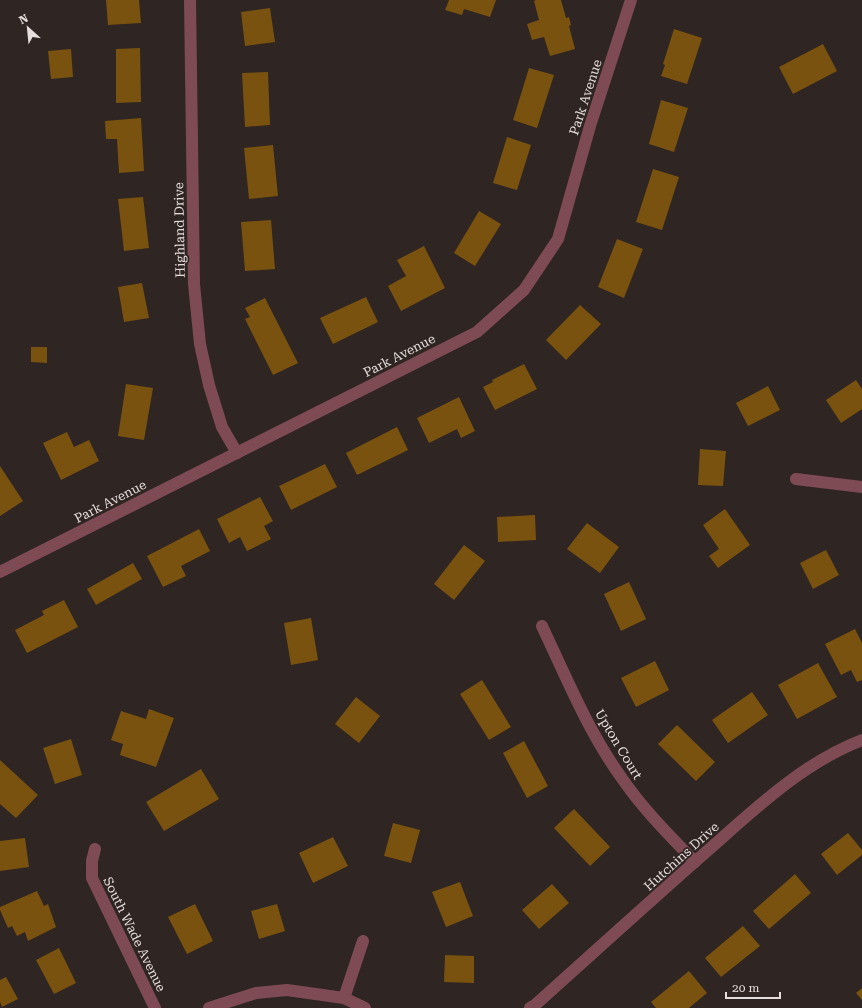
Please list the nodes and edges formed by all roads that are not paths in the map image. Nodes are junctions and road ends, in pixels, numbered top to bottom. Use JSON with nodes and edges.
{"nodes":[{"id":1,"x":190,"y":0,"type":"edge"},
{"id":2,"x":631,"y":0,"type":"edge"},
{"id":3,"x":237,"y":453,"type":"junction"},
{"id":4,"x":796,"y":479,"type":"dead end"},
{"id":5,"x":862,"y":487,"type":"edge"},
{"id":6,"x":0,"y":572,"type":"edge"},
{"id":7,"x":542,"y":626,"type":"dead end"},
{"id":8,"x":862,"y":740,"type":"edge"},
{"id":9,"x":95,"y":849,"type":"dead end"},
{"id":10,"x":694,"y":862,"type":"junction"},
{"id":11,"x":363,"y":941,"type":"dead end"},
{"id":12,"x":344,"y":998,"type":"junction"},
{"id":13,"x":155,"y":1008,"type":"edge"},
{"id":14,"x":209,"y":1008,"type":"edge"},
{"id":15,"x":365,"y":1008,"type":"edge"},
{"id":16,"x":530,"y":1008,"type":"edge"}],
"edges":[{"from":1,"to":3,"type":"street","name":"Highland Drive"},
{"from":2,"to":3,"type":"street","name":"Park Avenue"},
{"from":3,"to":6,"type":"street","name":"Park Avenue"},
{"from":4,"to":5,"type":"street"},
{"from":7,"to":10,"type":"street","name":"Upton Court"},
{"from":8,"to":10,"type":"street","name":"Hutchins Drive"},
{"from":9,"to":13,"type":"street","name":"South Wade Avenue"},
{"from":10,"to":16,"type":"street","name":"Hutchins Drive"},
{"from":11,"to":12,"type":"street"},
{"from":12,"to":14,"type":"street"},
{"from":12,"to":15,"type":"street"}]}
